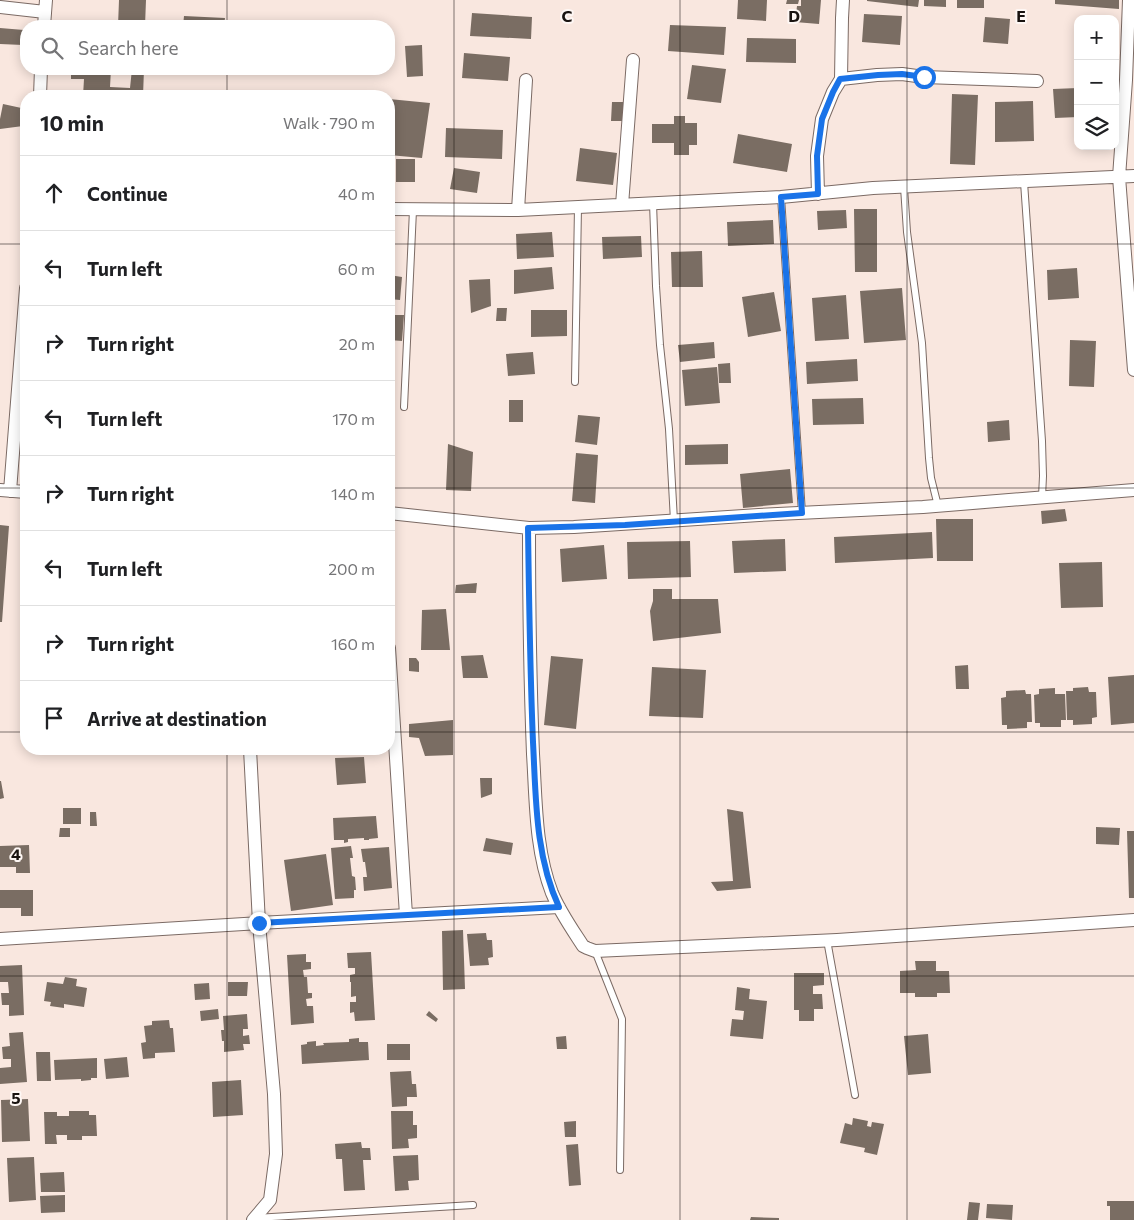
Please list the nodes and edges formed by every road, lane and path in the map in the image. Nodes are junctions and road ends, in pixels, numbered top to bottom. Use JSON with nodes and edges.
{"nodes":[{"id":1,"x":843,"y":0,"type":"edge"},
{"id":2,"x":1129,"y":0,"type":"edge"},
{"id":3,"x":45,"y":6,"type":"edge"},
{"id":4,"x":0,"y":7,"type":"edge"},
{"id":5,"x":44,"y":20,"type":"edge"},
{"id":6,"x":633,"y":60,"type":"dead end"},
{"id":7,"x":42,"y":75,"type":"edge"},
{"id":8,"x":840,"y":79,"type":"junction"},
{"id":9,"x":526,"y":80,"type":"dead end"},
{"id":10,"x":1037,"y":81,"type":"dead end"},
{"id":11,"x":40,"y":90,"type":"edge"},
{"id":12,"x":1134,"y":176,"type":"edge"},
{"id":13,"x":1119,"y":177,"type":"junction"},
{"id":14,"x":1024,"y":182,"type":"junction"},
{"id":15,"x":904,"y":187,"type":"junction"},
{"id":16,"x":818,"y":194,"type":"junction"},
{"id":17,"x":781,"y":197,"type":"junction"},
{"id":18,"x":653,"y":203,"type":"junction"},
{"id":19,"x":622,"y":205,"type":"junction"},
{"id":20,"x":578,"y":207,"type":"junction"},
{"id":21,"x":395,"y":209,"type":"edge"},
{"id":22,"x":413,"y":210,"type":"junction"},
{"id":23,"x":518,"y":210,"type":"junction"},
{"id":24,"x":20,"y":346,"type":"edge"},
{"id":25,"x":1134,"y":370,"type":"edge"},
{"id":26,"x":574,"y":382,"type":"dead end"},
{"id":27,"x":404,"y":406,"type":"dead end"},
{"id":28,"x":1134,"y":490,"type":"edge"},
{"id":29,"x":5,"y":491,"type":"edge"},
{"id":30,"x":20,"y":492,"type":"edge"},
{"id":31,"x":1042,"y":498,"type":"junction"},
{"id":32,"x":938,"y":506,"type":"junction"},
{"id":33,"x":802,"y":513,"type":"junction"},
{"id":34,"x":395,"y":514,"type":"edge"},
{"id":35,"x":674,"y":521,"type":"junction"},
{"id":36,"x":528,"y":528,"type":"junction"},
{"id":37,"x":395,"y":743,"type":"edge"},
{"id":38,"x":250,"y":755,"type":"edge"},
{"id":39,"x":559,"y":907,"type":"junction"},
{"id":40,"x":406,"y":916,"type":"junction"},
{"id":41,"x":1134,"y":920,"type":"edge"},
{"id":42,"x":259,"y":923,"type":"junction"},
{"id":43,"x":0,"y":940,"type":"edge"},
{"id":44,"x":827,"y":940,"type":"junction"},
{"id":45,"x":595,"y":951,"type":"junction"},
{"id":46,"x":855,"y":1096,"type":"dead end"},
{"id":47,"x":620,"y":1170,"type":"dead end"},
{"id":48,"x":473,"y":1205,"type":"dead end"},
{"id":49,"x":253,"y":1219,"type":"edge"}],
"edges":[{"from":1,"to":8,"type":"street"},
{"from":2,"to":13,"type":"street"},
{"from":3,"to":4,"type":"street"},
{"from":3,"to":5,"type":"street"},
{"from":6,"to":19,"type":"street"},
{"from":7,"to":11,"type":"street"},
{"from":8,"to":10,"type":"street"},
{"from":8,"to":16,"type":"street"},
{"from":9,"to":23,"type":"street"},
{"from":12,"to":13,"type":"street"},
{"from":13,"to":14,"type":"street"},
{"from":13,"to":25,"type":"street"},
{"from":14,"to":15,"type":"street"},
{"from":14,"to":31,"type":"lane"},
{"from":15,"to":16,"type":"street"},
{"from":15,"to":32,"type":"lane"},
{"from":16,"to":17,"type":"street"},
{"from":17,"to":18,"type":"street"},
{"from":17,"to":33,"type":"lane"},
{"from":18,"to":19,"type":"street"},
{"from":18,"to":35,"type":"lane"},
{"from":19,"to":20,"type":"street"},
{"from":20,"to":23,"type":"street"},
{"from":20,"to":26,"type":"lane"},
{"from":21,"to":22,"type":"street"},
{"from":22,"to":23,"type":"street"},
{"from":22,"to":27,"type":"lane"},
{"from":24,"to":29,"type":"street"},
{"from":28,"to":31,"type":"street"},
{"from":29,"to":30,"type":"street"},
{"from":31,"to":32,"type":"street"},
{"from":32,"to":33,"type":"street"},
{"from":33,"to":35,"type":"street"},
{"from":34,"to":36,"type":"street"},
{"from":35,"to":36,"type":"street"},
{"from":36,"to":39,"type":"street"},
{"from":37,"to":40,"type":"street"},
{"from":38,"to":42,"type":"street"},
{"from":39,"to":40,"type":"street"},
{"from":39,"to":45,"type":"street"},
{"from":40,"to":42,"type":"street"},
{"from":41,"to":44,"type":"street"},
{"from":42,"to":43,"type":"street"},
{"from":42,"to":49,"type":"street"},
{"from":44,"to":45,"type":"street"},
{"from":44,"to":46,"type":"lane"},
{"from":45,"to":47,"type":"lane"},
{"from":48,"to":49,"type":"lane"}]}
